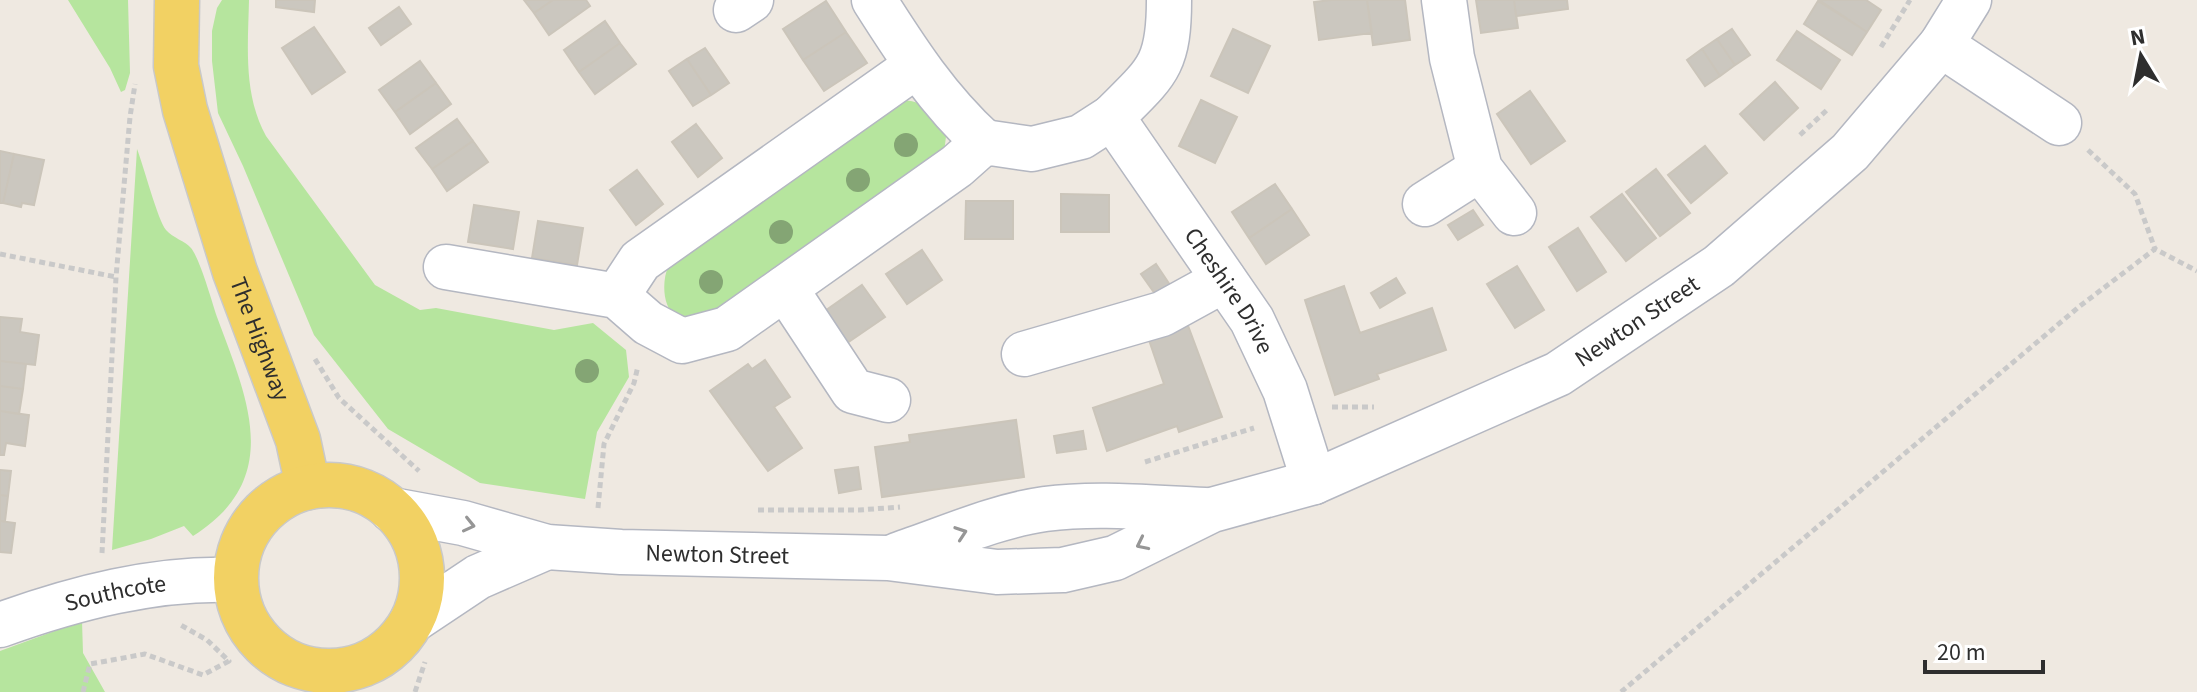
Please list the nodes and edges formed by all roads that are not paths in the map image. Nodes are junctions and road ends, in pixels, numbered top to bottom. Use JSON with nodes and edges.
{"nodes":[{"id":1,"x":177,"y":0,"type":"edge"},
{"id":2,"x":874,"y":0,"type":"edge"},
{"id":3,"x":1169,"y":0,"type":"edge"},
{"id":4,"x":1444,"y":0,"type":"edge"},
{"id":5,"x":1969,"y":0,"type":"edge"},
{"id":6,"x":1941,"y":45,"type":"junction"},
{"id":7,"x":916,"y":66,"type":"junction"},
{"id":8,"x":1112,"y":117,"type":"junction"},
{"id":9,"x":2059,"y":123,"type":"road end"},
{"id":10,"x":984,"y":142,"type":"junction"},
{"id":11,"x":1480,"y":169,"type":"junction"},
{"id":12,"x":1425,"y":204,"type":"dead end"},
{"id":13,"x":1514,"y":213,"type":"dead end"},
{"id":14,"x":446,"y":267,"type":"dead end"},
{"id":15,"x":1224,"y":280,"type":"junction"},
{"id":16,"x":785,"y":288,"type":"junction"},
{"id":17,"x":632,"y":310,"type":"junction"},
{"id":18,"x":1024,"y":354,"type":"dead end"},
{"id":19,"x":888,"y":400,"type":"dead end"},
{"id":20,"x":1314,"y":482,"type":"junction"},
{"id":21,"x":308,"y":487,"type":"junction"},
{"id":22,"x":392,"y":510,"type":"junction"},
{"id":23,"x":1212,"y":510,"type":"junction"},
{"id":24,"x":547,"y":547,"type":"junction"},
{"id":25,"x":888,"y":558,"type":"junction"},
{"id":26,"x":215,"y":579,"type":"junction"},
{"id":27,"x":412,"y":621,"type":"junction"},
{"id":28,"x":0,"y":625,"type":"edge"},
{"id":29,"x":343,"y":681,"type":"edge"}],
"edges":[{"from":1,"to":21,"type":"main road","name":"The Highway"},
{"from":2,"to":7,"type":"street"},
{"from":3,"to":8,"type":"street"},
{"from":4,"to":11,"type":"street"},
{"from":5,"to":6,"type":"street","name":"Newton Street"},
{"from":6,"to":9,"type":"street"},
{"from":6,"to":20,"type":"street","name":"Newton Street"},
{"from":7,"to":10,"type":"street"},
{"from":7,"to":17,"type":"street"},
{"from":8,"to":10,"type":"street"},
{"from":8,"to":15,"type":"street","name":"Cheshire Drive"},
{"from":10,"to":16,"type":"street"},
{"from":11,"to":12,"type":"street"},
{"from":11,"to":13,"type":"street"},
{"from":14,"to":17,"type":"street"},
{"from":15,"to":18,"type":"street"},
{"from":15,"to":20,"type":"street","name":"Cheshire Drive"},
{"from":16,"to":17,"type":"street"},
{"from":16,"to":19,"type":"street"},
{"from":20,"to":23,"type":"street","name":"Newton Street"},
{"from":21,"to":22,"type":"main road"},
{"from":21,"to":26,"type":"main road"},
{"from":22,"to":24,"type":"street","one_way":true},
{"from":22,"to":27,"type":"main road"},
{"from":25,"to":23,"type":"street","name":"Newton Street","one_way":true},
{"from":23,"to":25,"type":"street","name":"Newton Street","one_way":true},
{"from":24,"to":25,"type":"street","name":"Newton Street"},
{"from":24,"to":27,"type":"street"},
{"from":26,"to":28,"type":"street","name":"Southcote"},
{"from":26,"to":29,"type":"main road"},
{"from":27,"to":29,"type":"main road"}]}
